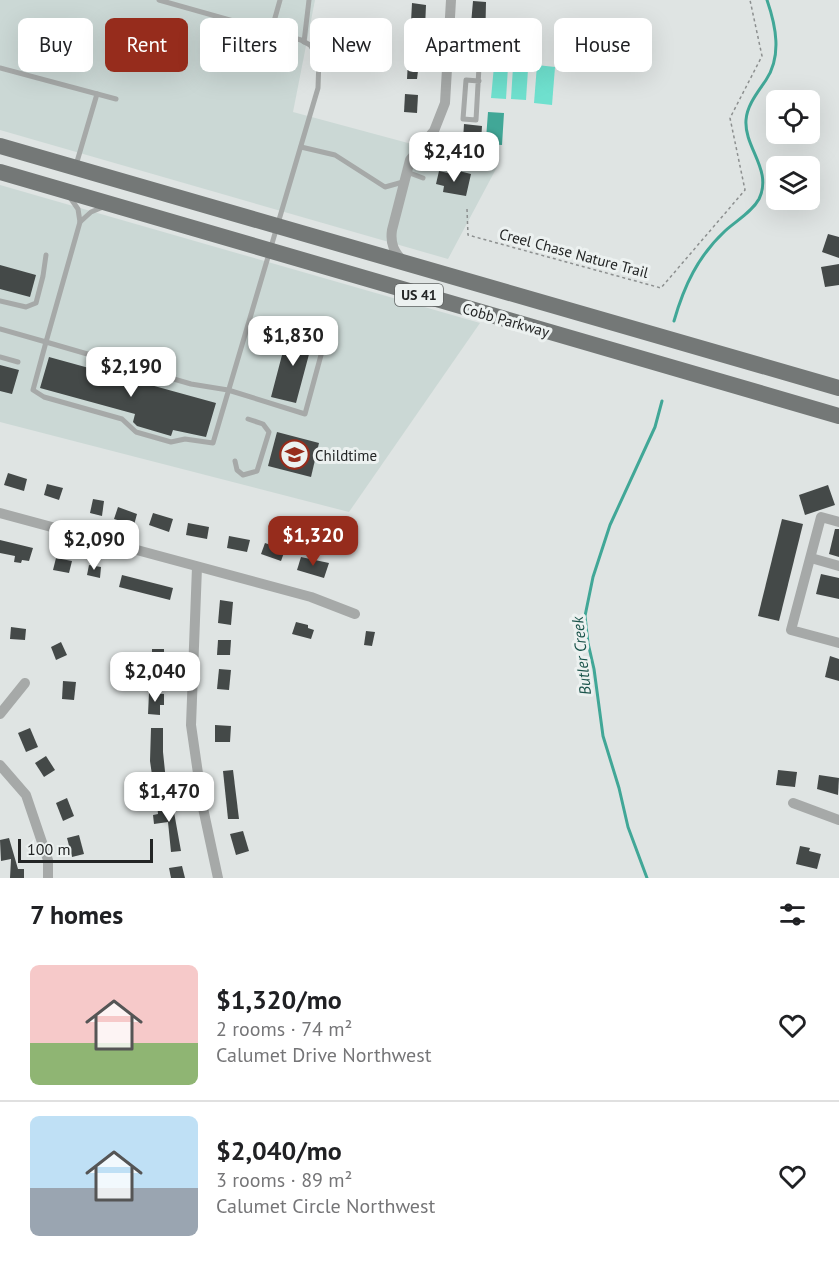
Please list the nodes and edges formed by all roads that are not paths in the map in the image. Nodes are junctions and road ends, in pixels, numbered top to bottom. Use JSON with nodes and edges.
{"nodes":[{"id":1,"x":159,"y":0,"type":"edge"},
{"id":2,"x":280,"y":0,"type":"edge"},
{"id":3,"x":309,"y":0,"type":"edge"},
{"id":4,"x":451,"y":0,"type":"edge"},
{"id":5,"x":222,"y":18,"type":"edge"},
{"id":6,"x":275,"y":18,"type":"edge"},
{"id":7,"x":450,"y":18,"type":"edge"},
{"id":8,"x":298,"y":40,"type":"edge"},
{"id":9,"x":304,"y":42,"type":"junction"},
{"id":10,"x":0,"y":68,"type":"edge"},
{"id":11,"x":446,"y":72,"type":"edge"},
{"id":12,"x":479,"y":72,"type":"edge"},
{"id":13,"x":478,"y":81,"type":"junction"},
{"id":14,"x":97,"y":94,"type":"junction"},
{"id":15,"x":116,"y":99,"type":"dead end"},
{"id":16,"x":0,"y":146,"type":"edge"},
{"id":17,"x":301,"y":147,"type":"junction"},
{"id":18,"x":75,"y":168,"type":"junction"},
{"id":19,"x":0,"y":172,"type":"edge"},
{"id":20,"x":404,"y":176,"type":"junction"},
{"id":21,"x":423,"y":178,"type":"dead end"},
{"id":22,"x":65,"y":190,"type":"junction"},
{"id":23,"x":112,"y":204,"type":"junction"},
{"id":24,"x":80,"y":222,"type":"junction"},
{"id":25,"x":278,"y":227,"type":"junction"},
{"id":26,"x":270,"y":250,"type":"junction"},
{"id":27,"x":46,"y":255,"type":"dead end"},
{"id":28,"x":404,"y":262,"type":"junction"},
{"id":29,"x":0,"y":302,"type":"edge"},
{"id":30,"x":276,"y":321,"type":"dead end"},
{"id":31,"x":296,"y":328,"type":"dead end"},
{"id":32,"x":0,"y":329,"type":"edge"},
{"id":33,"x":314,"y":333,"type":"dead end"},
{"id":34,"x":46,"y":342,"type":"junction"},
{"id":35,"x":0,"y":357,"type":"edge"},
{"id":36,"x":18,"y":362,"type":"dead end"},
{"id":37,"x":839,"y":388,"type":"edge"},
{"id":38,"x":228,"y":390,"type":"junction"},
{"id":39,"x":839,"y":416,"type":"edge"},
{"id":40,"x":248,"y":419,"type":"dead end"},
{"id":41,"x":236,"y":461,"type":"dead end"},
{"id":42,"x":0,"y":513,"type":"edge"},
{"id":43,"x":839,"y":522,"type":"edge"},
{"id":44,"x":811,"y":558,"type":"junction"},
{"id":45,"x":839,"y":566,"type":"edge"},
{"id":46,"x":197,"y":567,"type":"junction"},
{"id":47,"x":355,"y":614,"type":"dead end"},
{"id":48,"x":839,"y":644,"type":"edge"},
{"id":49,"x":25,"y":683,"type":"dead end"},
{"id":50,"x":0,"y":714,"type":"edge"},
{"id":51,"x":0,"y":765,"type":"edge"},
{"id":52,"x":793,"y":803,"type":"dead end"},
{"id":53,"x":839,"y":820,"type":"edge"},
{"id":54,"x":48,"y":878,"type":"edge"},
{"id":55,"x":218,"y":878,"type":"edge"}],
"edges":[{"from":1,"to":5,"type":"lane"},
{"from":2,"to":6,"type":"lane"},
{"from":3,"to":9,"type":"lane"},
{"from":4,"to":7,"type":"street"},
{"from":8,"to":9,"type":"lane"},
{"from":9,"to":17,"type":"lane"},
{"from":10,"to":14,"type":"lane"},
{"from":11,"to":20,"type":"street"},
{"from":12,"to":13,"type":"lane"},
{"from":13,"to":13,"type":"lane"},
{"from":14,"to":15,"type":"lane"},
{"from":14,"to":18,"type":"lane"},
{"from":16,"to":18,"type":"main road","name":"Cobb Parkway","number":"US 41"},
{"from":17,"to":20,"type":"lane"},
{"from":17,"to":25,"type":"lane"},
{"from":18,"to":25,"type":"main road","name":"Cobb Parkway","number":"US 41"},
{"from":19,"to":22,"type":"main road","name":"Cobb Parkway","number":"US 41"},
{"from":20,"to":21,"type":"lane"},
{"from":20,"to":28,"type":"street"},
{"from":22,"to":23,"type":"main road","name":"Cobb Parkway","number":"US 41"},
{"from":22,"to":24,"type":"lane"},
{"from":23,"to":24,"type":"lane"},
{"from":23,"to":26,"type":"main road","name":"Cobb Parkway","number":"US 41"},
{"from":24,"to":34,"type":"lane"},
{"from":25,"to":26,"type":"lane"},
{"from":25,"to":28,"type":"main road","name":"Cobb Parkway","number":"US 41"},
{"from":26,"to":38,"type":"lane"},
{"from":26,"to":39,"type":"main road","name":"Cobb Parkway","number":"US 41"},
{"from":27,"to":29,"type":"lane"},
{"from":28,"to":37,"type":"main road","name":"Cobb Parkway","number":"US 41"},
{"from":30,"to":31,"type":"lane"},
{"from":32,"to":34,"type":"lane"},
{"from":33,"to":38,"type":"lane"},
{"from":34,"to":38,"type":"lane"},
{"from":34,"to":38,"type":"lane"},
{"from":35,"to":36,"type":"lane"},
{"from":40,"to":41,"type":"lane"},
{"from":42,"to":46,"type":"street"},
{"from":43,"to":44,"type":"street"},
{"from":44,"to":45,"type":"street"},
{"from":44,"to":48,"type":"street"},
{"from":46,"to":47,"type":"street"},
{"from":46,"to":55,"type":"street"},
{"from":49,"to":50,"type":"street"},
{"from":51,"to":54,"type":"street"},
{"from":52,"to":53,"type":"street"}]}
